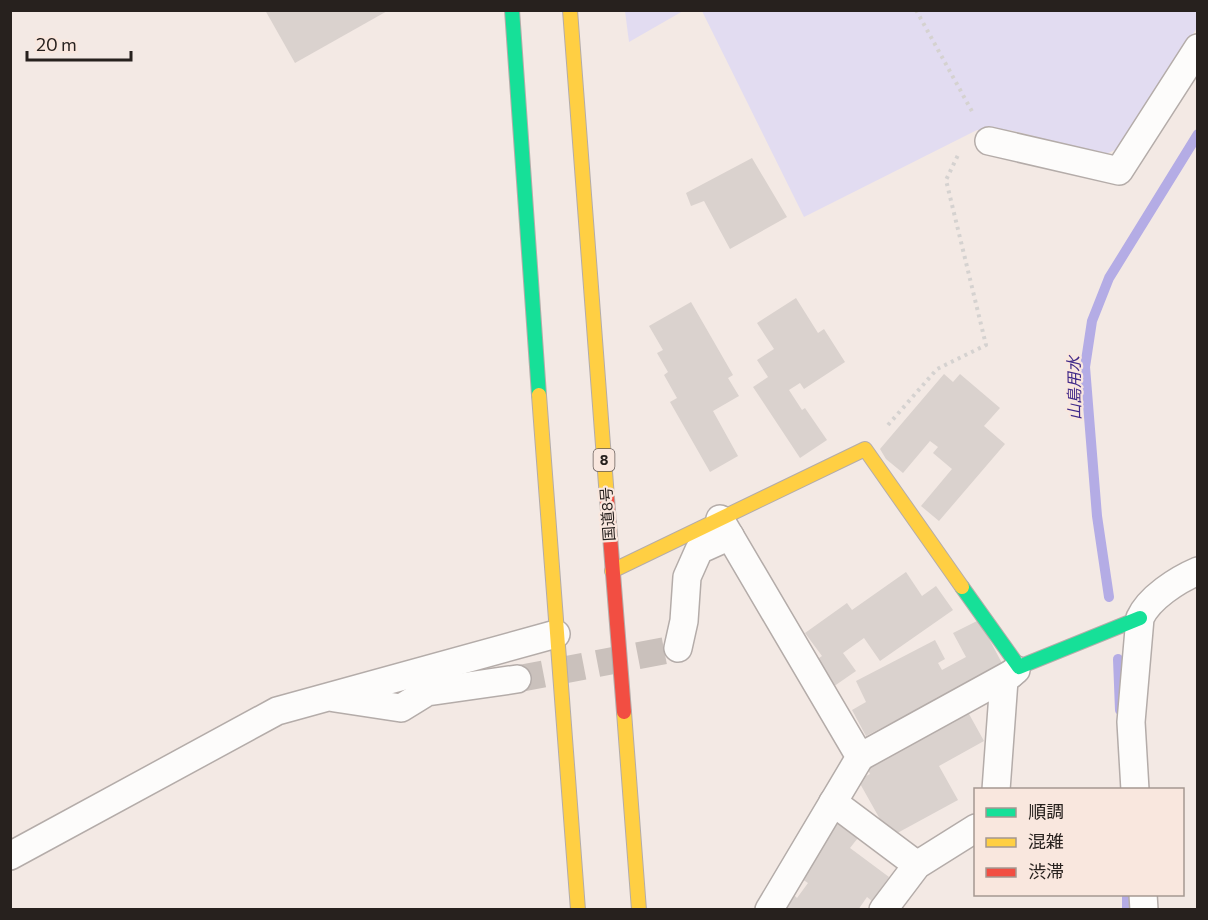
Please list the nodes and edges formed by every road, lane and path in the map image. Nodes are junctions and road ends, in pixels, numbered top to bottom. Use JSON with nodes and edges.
{"nodes":[{"id":1,"x":512,"y":10,"type":"edge"},
{"id":2,"x":570,"y":10,"type":"edge"},
{"id":3,"x":916,"y":10,"type":"edge"},
{"id":4,"x":1197,"y":48,"type":"edge"},
{"id":5,"x":976,"y":143,"type":"junction"},
{"id":6,"x":865,"y":449,"type":"junction"},
{"id":7,"x":725,"y":528,"type":"junction"},
{"id":8,"x":612,"y":571,"type":"junction"},
{"id":9,"x":1197,"y":572,"type":"edge"},
{"id":10,"x":1140,"y":618,"type":"junction"},
{"id":11,"x":556,"y":634,"type":"junction"},
{"id":12,"x":678,"y":648,"type":"dead end"},
{"id":13,"x":1015,"y":671,"type":"junction"},
{"id":14,"x":517,"y":679,"type":"tunnel mouth"},
{"id":15,"x":327,"y":697,"type":"junction"},
{"id":16,"x":860,"y":757,"type":"junction"},
{"id":17,"x":996,"y":788,"type":"edge"},
{"id":18,"x":1135,"y":788,"type":"edge"},
{"id":19,"x":833,"y":802,"type":"junction"},
{"id":20,"x":974,"y":829,"type":"edge"},
{"id":21,"x":10,"y":856,"type":"edge"},
{"id":22,"x":917,"y":865,"type":"junction"},
{"id":23,"x":578,"y":909,"type":"edge"},
{"id":24,"x":639,"y":909,"type":"edge"},
{"id":25,"x":769,"y":909,"type":"edge"},
{"id":26,"x":883,"y":909,"type":"edge"}],
"edges":[{"from":1,"to":11,"type":"main road"},
{"from":2,"to":8,"type":"main road","name":"国道8号","number":"8"},
{"from":3,"to":5,"type":"path"},
{"from":4,"to":5,"type":"street"},
{"from":5,"to":6,"type":"path"},
{"from":6,"to":7,"type":"main road"},
{"from":6,"to":13,"type":"main road"},
{"from":7,"to":8,"type":"main road"},
{"from":7,"to":12,"type":"street"},
{"from":7,"to":16,"type":"street"},
{"from":8,"to":24,"type":"main road","name":"国道8号","number":"8"},
{"from":9,"to":10,"type":"street"},
{"from":10,"to":13,"type":"main road"},
{"from":10,"to":18,"type":"street"},
{"from":11,"to":15,"type":"street"},
{"from":11,"to":23,"type":"main road"},
{"from":13,"to":16,"type":"street"},
{"from":13,"to":17,"type":"street"},
{"from":14,"to":15,"type":"street"},
{"from":15,"to":21,"type":"street"},
{"from":16,"to":19,"type":"street"},
{"from":19,"to":22,"type":"street"},
{"from":19,"to":25,"type":"street"},
{"from":20,"to":22,"type":"street"},
{"from":22,"to":26,"type":"street"}]}
